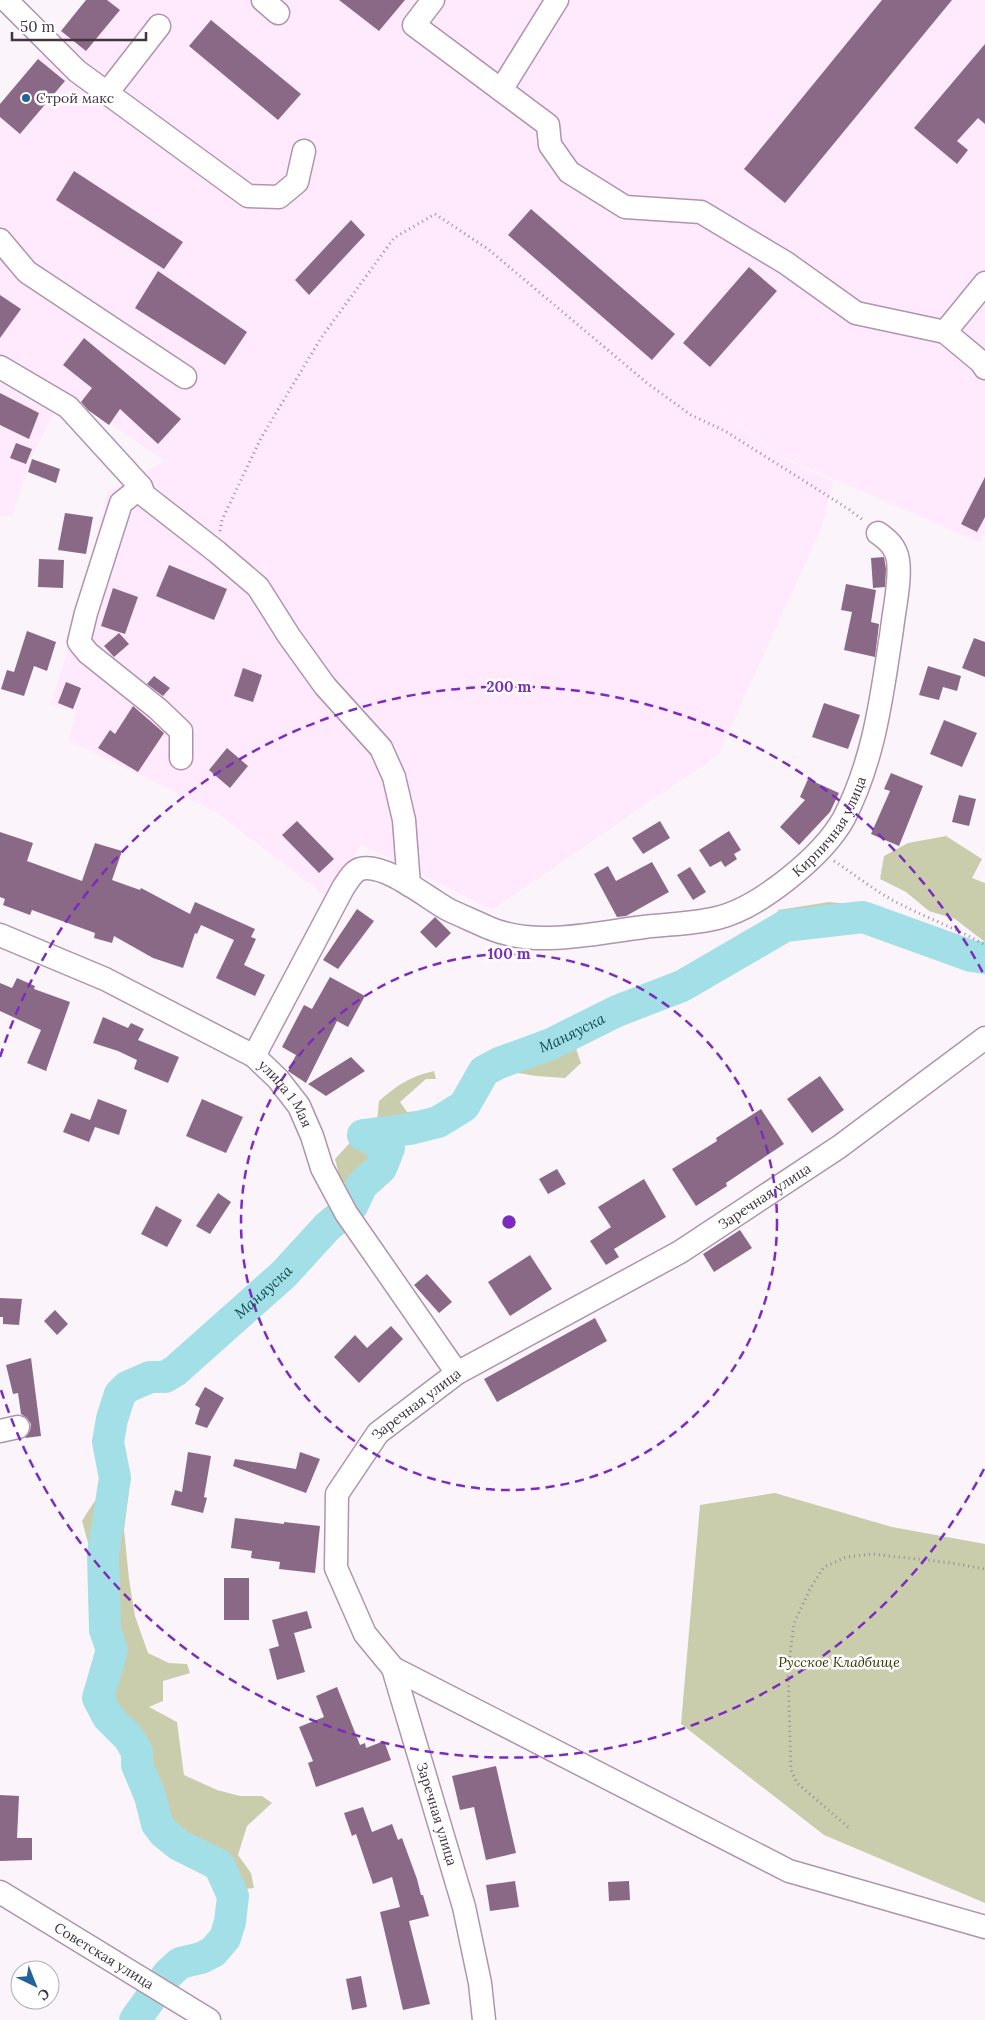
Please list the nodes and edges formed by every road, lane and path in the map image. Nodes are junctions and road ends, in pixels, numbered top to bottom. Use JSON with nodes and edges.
{"nodes":[{"id":1,"x":6,"y":0,"type":"edge"},
{"id":2,"x":433,"y":0,"type":"edge"},
{"id":3,"x":557,"y":0,"type":"edge"},
{"id":4,"x":159,"y":26,"type":"dead end"},
{"id":5,"x":501,"y":90,"type":"junction"},
{"id":6,"x":107,"y":93,"type":"junction"},
{"id":7,"x":304,"y":151,"type":"dead end"},
{"id":8,"x":0,"y":240,"type":"edge"},
{"id":9,"x":985,"y":283,"type":"edge"},
{"id":10,"x":945,"y":332,"type":"junction"},
{"id":11,"x":984,"y":363,"type":"edge"},
{"id":12,"x":0,"y":367,"type":"edge"},
{"id":13,"x":186,"y":377,"type":"dead end"},
{"id":14,"x":141,"y":487,"type":"junction"},
{"id":15,"x":878,"y":533,"type":"joint"},
{"id":16,"x":217,"y":552,"type":"junction"},
{"id":17,"x":181,"y":758,"type":"dead end"},
{"id":18,"x":819,"y":852,"type":"junction"},
{"id":19,"x":409,"y":885,"type":"junction"},
{"id":20,"x":0,"y":935,"type":"edge"},
{"id":21,"x":985,"y":945,"type":"edge"},
{"id":22,"x":985,"y":1038,"type":"edge"},
{"id":23,"x":254,"y":1056,"type":"junction"},
{"id":24,"x":457,"y":1373,"type":"junction"},
{"id":25,"x":985,"y":1569,"type":"edge"},
{"id":26,"x":392,"y":1668,"type":"junction"},
{"id":27,"x":848,"y":1827,"type":"dead end"},
{"id":28,"x":0,"y":1892,"type":"edge"},
{"id":29,"x":985,"y":1927,"type":"edge"},
{"id":30,"x":209,"y":2020,"type":"edge"},
{"id":31,"x":484,"y":2020,"type":"edge"}],
"edges":[{"from":1,"to":6,"type":"street"},
{"from":2,"to":5,"type":"street"},
{"from":3,"to":5,"type":"street"},
{"from":4,"to":6,"type":"street"},
{"from":5,"to":10,"type":"street"},
{"from":6,"to":7,"type":"street"},
{"from":8,"to":13,"type":"street"},
{"from":9,"to":10,"type":"street"},
{"from":10,"to":11,"type":"street"},
{"from":12,"to":14,"type":"street"},
{"from":14,"to":16,"type":"street"},
{"from":14,"to":17,"type":"street"},
{"from":15,"to":16,"type":"path"},
{"from":15,"to":18,"type":"street","name":"Кирпичная улица"},
{"from":16,"to":19,"type":"street"},
{"from":18,"to":19,"type":"street","name":"Кирпичная улица"},
{"from":18,"to":21,"type":"path"},
{"from":19,"to":23,"type":"street","name":"Кирпичная улица"},
{"from":20,"to":23,"type":"street","name":"улица 1 Мая"},
{"from":22,"to":24,"type":"street","name":"Заречная улица"},
{"from":23,"to":24,"type":"street","name":"улица 1 Мая"},
{"from":24,"to":26,"type":"street","name":"Заречная улица"},
{"from":25,"to":27,"type":"path"},
{"from":26,"to":29,"type":"street"},
{"from":26,"to":31,"type":"street","name":"Заречная улица"},
{"from":28,"to":30,"type":"street","name":"Советская улица"}]}
